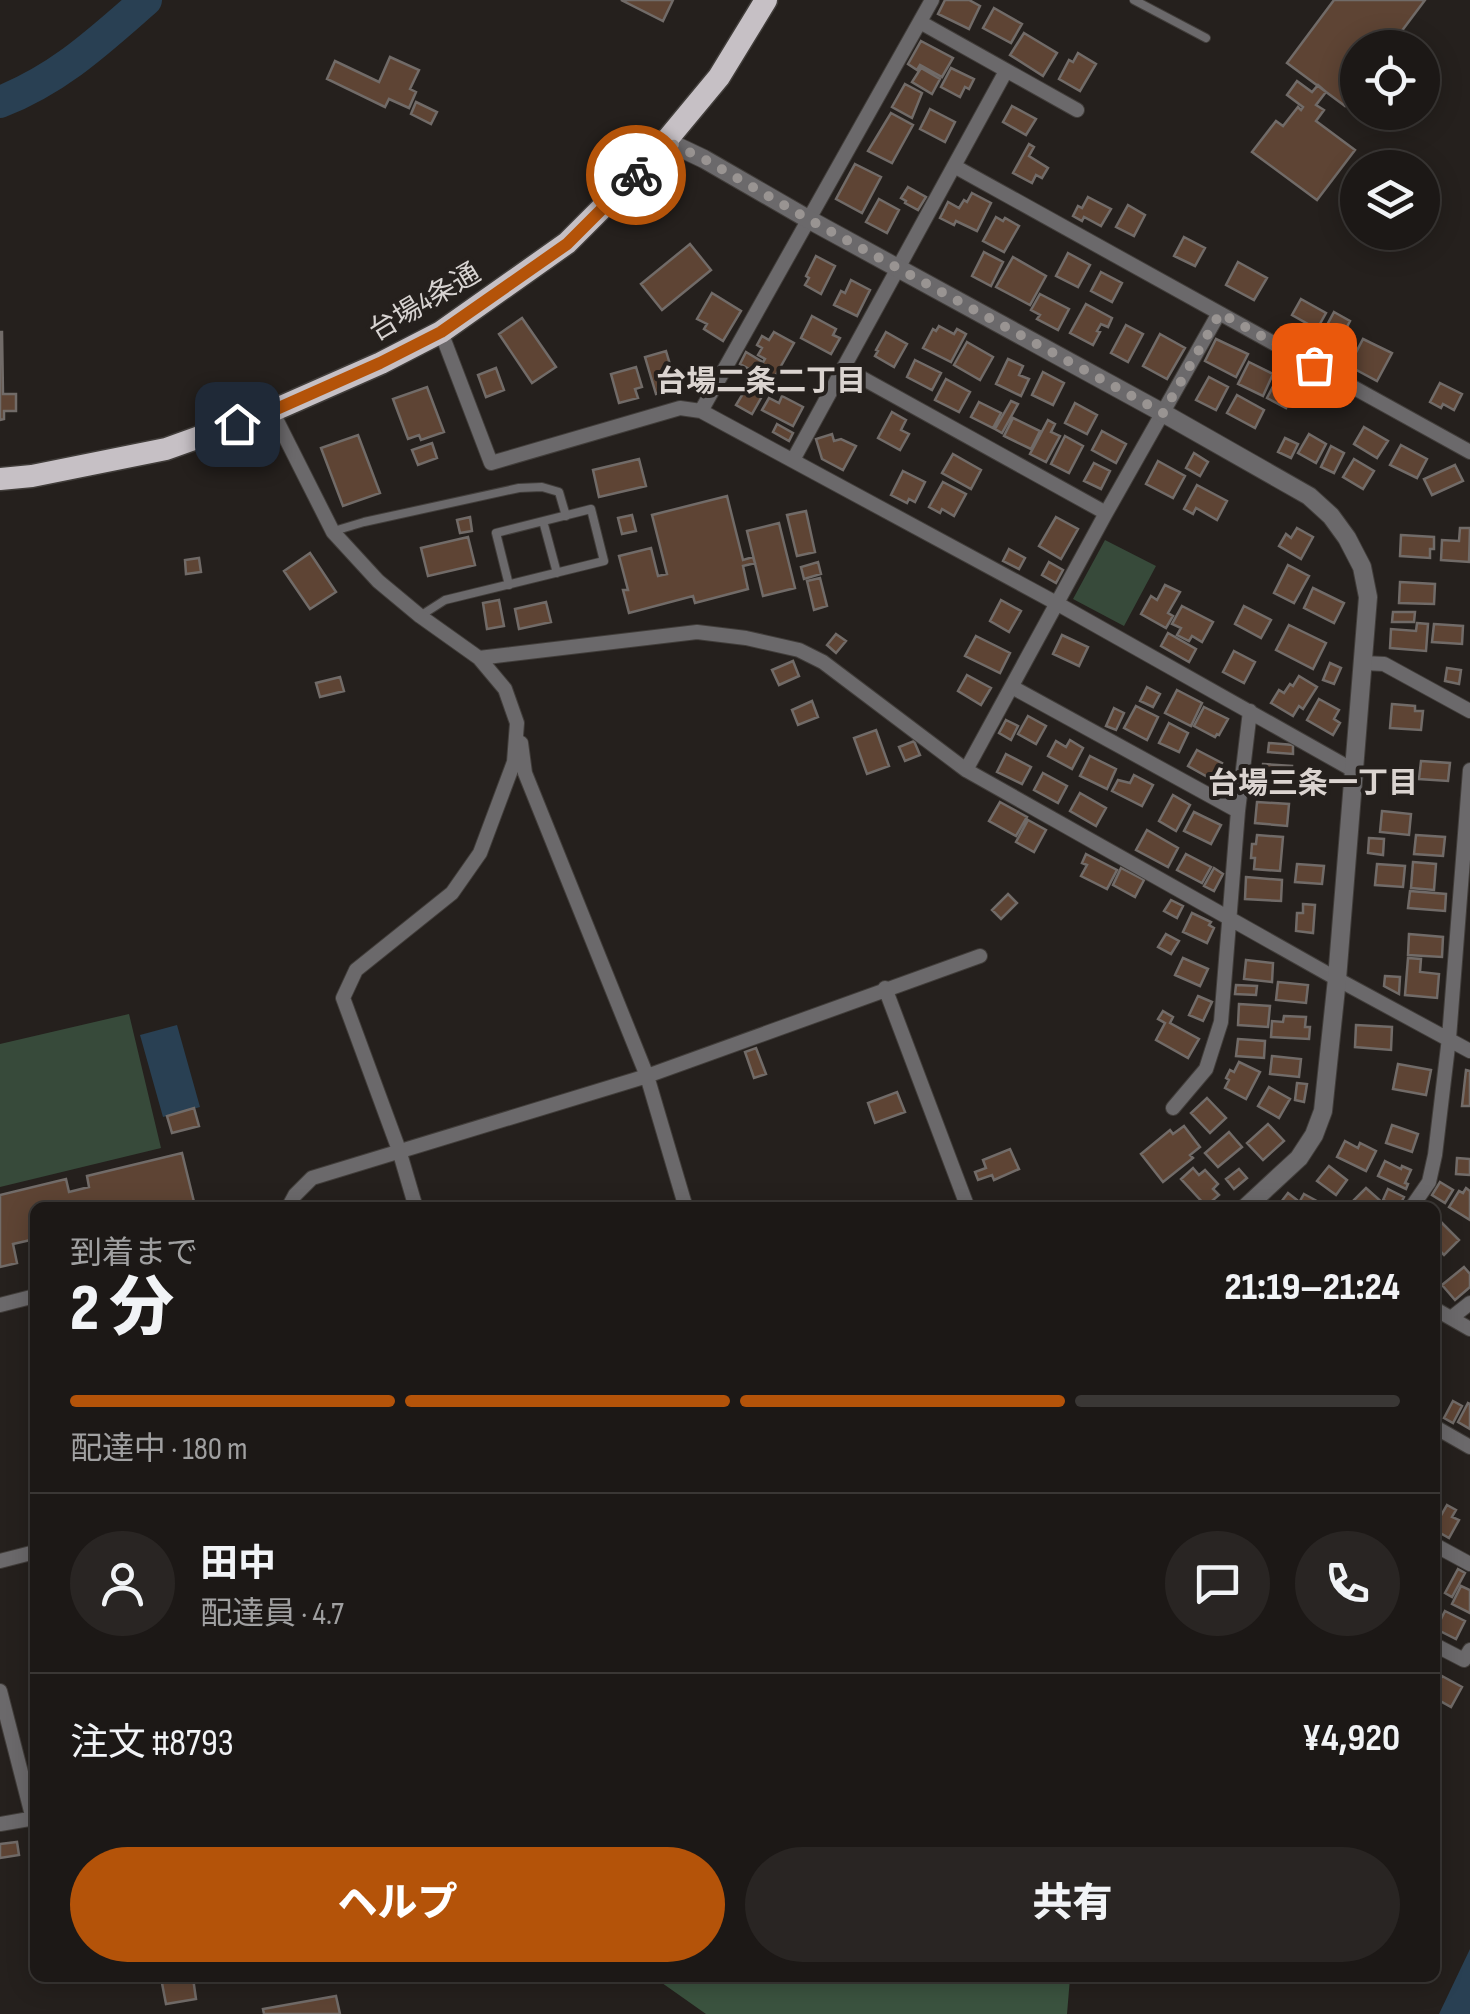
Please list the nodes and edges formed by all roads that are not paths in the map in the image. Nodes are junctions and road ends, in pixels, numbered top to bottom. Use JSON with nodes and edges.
{"nodes":[{"id":1,"x":766,"y":0,"type":"edge"},
{"id":2,"x":932,"y":0,"type":"edge"},
{"id":3,"x":1134,"y":0,"type":"edge"},
{"id":4,"x":920,"y":22,"type":"junction"},
{"id":5,"x":1206,"y":38,"type":"dead end"},
{"id":6,"x":1006,"y":70,"type":"junction"},
{"id":7,"x":1077,"y":110,"type":"dead end"},
{"id":8,"x":666,"y":141,"type":"junction"},
{"id":9,"x":954,"y":166,"type":"junction"},
{"id":10,"x":808,"y":219,"type":"junction"},
{"id":11,"x":899,"y":268,"type":"junction"},
{"id":12,"x":1220,"y":313,"type":"junction"},
{"id":13,"x":441,"y":332,"type":"junction"},
{"id":14,"x":844,"y":368,"type":"junction"},
{"id":15,"x":272,"y":411,"type":"junction"},
{"id":16,"x":700,"y":411,"type":"junction"},
{"id":17,"x":1163,"y":413,"type":"junction"},
{"id":18,"x":1470,"y":452,"type":"edge"},
{"id":19,"x":793,"y":460,"type":"junction"},
{"id":20,"x":0,"y":479,"type":"edge"},
{"id":21,"x":1106,"y":513,"type":"junction"},
{"id":22,"x":566,"y":516,"type":"junction"},
{"id":23,"x":543,"y":522,"type":"junction"},
{"id":24,"x":332,"y":532,"type":"junction"},
{"id":25,"x":556,"y":573,"type":"junction"},
{"id":26,"x":509,"y":585,"type":"junction"},
{"id":27,"x":1058,"y":604,"type":"junction"},
{"id":28,"x":420,"y":616,"type":"junction"},
{"id":29,"x":479,"y":658,"type":"junction"},
{"id":30,"x":1364,"y":663,"type":"junction"},
{"id":31,"x":1012,"y":686,"type":"junction"},
{"id":32,"x":1250,"y":711,"type":"junction"},
{"id":33,"x":1470,"y":711,"type":"edge"},
{"id":34,"x":518,"y":723,"type":"junction"},
{"id":35,"x":966,"y":770,"type":"junction"},
{"id":36,"x":1353,"y":770,"type":"junction"},
{"id":37,"x":1470,"y":770,"type":"edge"},
{"id":38,"x":1238,"y":812,"type":"junction"},
{"id":39,"x":1232,"y":917,"type":"junction"},
{"id":40,"x":980,"y":956,"type":"dead end"},
{"id":41,"x":1337,"y":979,"type":"junction"},
{"id":42,"x":885,"y":988,"type":"junction"},
{"id":43,"x":1449,"y":1038,"type":"junction"},
{"id":44,"x":1470,"y":1050,"type":"edge"},
{"id":45,"x":647,"y":1076,"type":"junction"},
{"id":46,"x":1174,"y":1108,"type":"dead end"},
{"id":47,"x":399,"y":1150,"type":"junction"},
{"id":48,"x":291,"y":1202,"type":"edge"},
{"id":49,"x":414,"y":1202,"type":"edge"},
{"id":50,"x":684,"y":1202,"type":"edge"},
{"id":51,"x":966,"y":1202,"type":"edge"},
{"id":52,"x":1256,"y":1202,"type":"edge"},
{"id":53,"x":1415,"y":1202,"type":"edge"},
{"id":54,"x":30,"y":1297,"type":"edge"},
{"id":55,"x":1470,"y":1302,"type":"edge"},
{"id":56,"x":0,"y":1305,"type":"edge"},
{"id":57,"x":1440,"y":1312,"type":"edge"},
{"id":58,"x":1451,"y":1318,"type":"junction"},
{"id":59,"x":1470,"y":1329,"type":"edge"},
{"id":60,"x":1440,"y":1430,"type":"edge"},
{"id":61,"x":1470,"y":1446,"type":"edge"},
{"id":62,"x":1440,"y":1548,"type":"edge"},
{"id":63,"x":30,"y":1553,"type":"edge"},
{"id":64,"x":0,"y":1561,"type":"edge"},
{"id":65,"x":1470,"y":1564,"type":"edge"},
{"id":66,"x":1440,"y":1648,"type":"edge"},
{"id":67,"x":1470,"y":1650,"type":"edge"},
{"id":68,"x":0,"y":1691,"type":"edge"},
{"id":69,"x":30,"y":1804,"type":"edge"},
{"id":70,"x":30,"y":1820,"type":"edge"},
{"id":71,"x":0,"y":1824,"type":"edge"}],
"edges":[{"from":1,"to":8,"type":"highway","name":"台場4条通"},
{"from":2,"to":4,"type":"street"},
{"from":3,"to":5,"type":"lane"},
{"from":4,"to":6,"type":"street"},
{"from":4,"to":10,"type":"street"},
{"from":6,"to":7,"type":"street"},
{"from":6,"to":9,"type":"street"},
{"from":8,"to":10,"type":"street"},
{"from":8,"to":13,"type":"highway","name":"台場4条通"},
{"from":9,"to":11,"type":"street"},
{"from":9,"to":12,"type":"street"},
{"from":10,"to":11,"type":"street"},
{"from":10,"to":16,"type":"street"},
{"from":11,"to":14,"type":"street"},
{"from":11,"to":17,"type":"street"},
{"from":12,"to":17,"type":"street"},
{"from":12,"to":18,"type":"street"},
{"from":13,"to":15,"type":"highway","name":"台場4条通"},
{"from":13,"to":16,"type":"street"},
{"from":14,"to":19,"type":"street"},
{"from":14,"to":21,"type":"street"},
{"from":15,"to":20,"type":"highway","name":"台場4条通"},
{"from":15,"to":24,"type":"street"},
{"from":16,"to":19,"type":"street"},
{"from":17,"to":21,"type":"street"},
{"from":17,"to":30,"type":"street"},
{"from":19,"to":27,"type":"street"},
{"from":21,"to":27,"type":"street"},
{"from":22,"to":23,"type":"lane"},
{"from":22,"to":24,"type":"lane"},
{"from":22,"to":25,"type":"lane"},
{"from":23,"to":25,"type":"lane"},
{"from":23,"to":26,"type":"lane"},
{"from":24,"to":28,"type":"street"},
{"from":25,"to":26,"type":"lane"},
{"from":26,"to":28,"type":"lane"},
{"from":27,"to":31,"type":"street"},
{"from":27,"to":32,"type":"street"},
{"from":28,"to":29,"type":"street"},
{"from":29,"to":34,"type":"street"},
{"from":29,"to":35,"type":"street"},
{"from":30,"to":33,"type":"street"},
{"from":30,"to":36,"type":"street"},
{"from":31,"to":35,"type":"street"},
{"from":31,"to":38,"type":"street"},
{"from":32,"to":36,"type":"street"},
{"from":32,"to":38,"type":"street"},
{"from":34,"to":45,"type":"street"},
{"from":34,"to":47,"type":"street"},
{"from":35,"to":39,"type":"street"},
{"from":36,"to":41,"type":"street"},
{"from":37,"to":43,"type":"street"},
{"from":38,"to":39,"type":"street"},
{"from":39,"to":41,"type":"street"},
{"from":39,"to":46,"type":"street"},
{"from":40,"to":42,"type":"street"},
{"from":41,"to":43,"type":"street"},
{"from":41,"to":52,"type":"street"},
{"from":42,"to":45,"type":"street"},
{"from":42,"to":51,"type":"street"},
{"from":43,"to":44,"type":"street"},
{"from":43,"to":53,"type":"street"},
{"from":45,"to":47,"type":"street"},
{"from":45,"to":50,"type":"street"},
{"from":47,"to":48,"type":"street"},
{"from":47,"to":49,"type":"street"},
{"from":54,"to":56,"type":"street"},
{"from":55,"to":58,"type":"street"},
{"from":57,"to":58,"type":"street"},
{"from":58,"to":59,"type":"street"},
{"from":60,"to":61,"type":"street"},
{"from":62,"to":65,"type":"street"},
{"from":63,"to":64,"type":"street"},
{"from":66,"to":67,"type":"street"},
{"from":68,"to":69,"type":"street"},
{"from":70,"to":71,"type":"street"}]}
